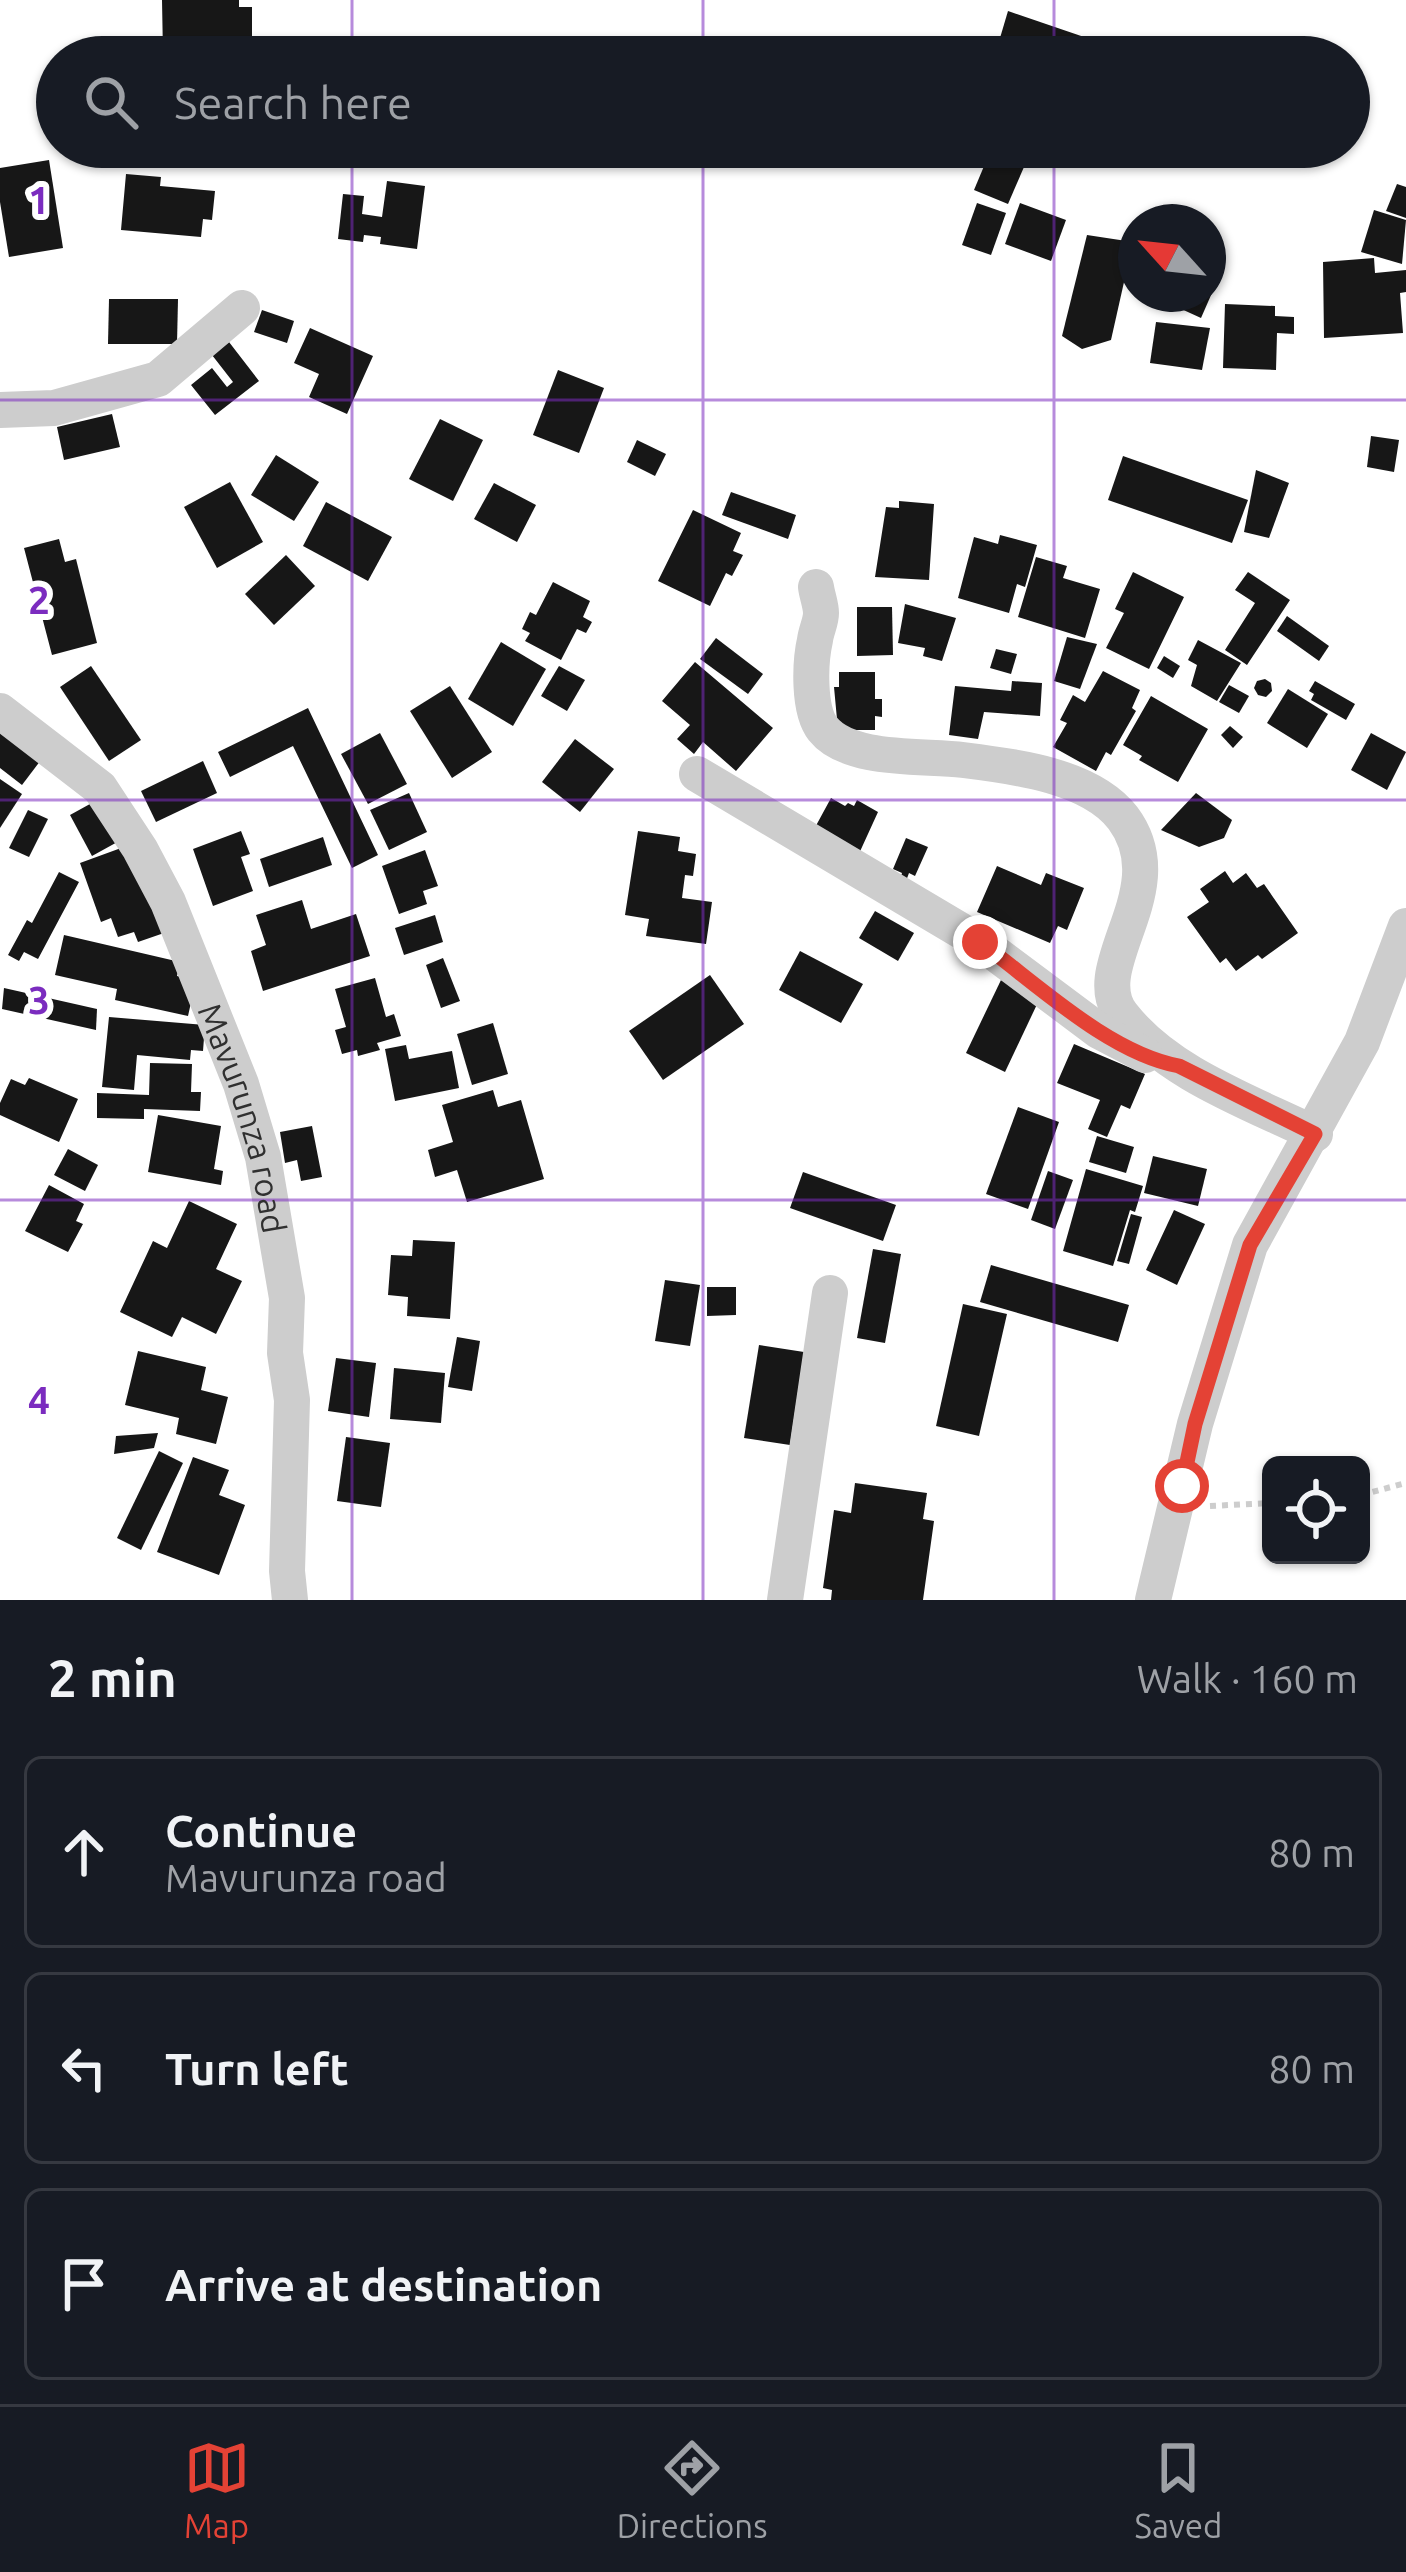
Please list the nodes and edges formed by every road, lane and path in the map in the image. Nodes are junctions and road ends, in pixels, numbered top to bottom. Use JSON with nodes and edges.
{"nodes":[{"id":1,"x":242,"y":308,"type":"dead end"},
{"id":2,"x":0,"y":410,"type":"edge"},
{"id":3,"x":815,"y":586,"type":"dead end"},
{"id":4,"x":0,"y":711,"type":"edge"},
{"id":5,"x":697,"y":773,"type":"dead end"},
{"id":6,"x":1406,"y":926,"type":"edge"},
{"id":7,"x":1179,"y":1066,"type":"junction"},
{"id":8,"x":1315,"y":1134,"type":"junction"},
{"id":9,"x":830,"y":1293,"type":"dead end"},
{"id":10,"x":1406,"y":1484,"type":"edge"},
{"id":11,"x":1370,"y":1493,"type":"edge"},
{"id":12,"x":1262,"y":1503,"type":"edge"},
{"id":13,"x":1176,"y":1506,"type":"junction"},
{"id":14,"x":290,"y":1600,"type":"edge"},
{"id":15,"x":785,"y":1600,"type":"edge"},
{"id":16,"x":1154,"y":1600,"type":"edge"}],
"edges":[{"from":1,"to":2,"type":"street"},
{"from":3,"to":7,"type":"street"},
{"from":4,"to":14,"type":"street","name":"Mavurunza road"},
{"from":5,"to":7,"type":"street"},
{"from":6,"to":8,"type":"street"},
{"from":7,"to":8,"type":"street"},
{"from":8,"to":13,"type":"street"},
{"from":9,"to":15,"type":"street"},
{"from":10,"to":11,"type":"path"},
{"from":12,"to":13,"type":"path"},
{"from":13,"to":16,"type":"street"}]}
